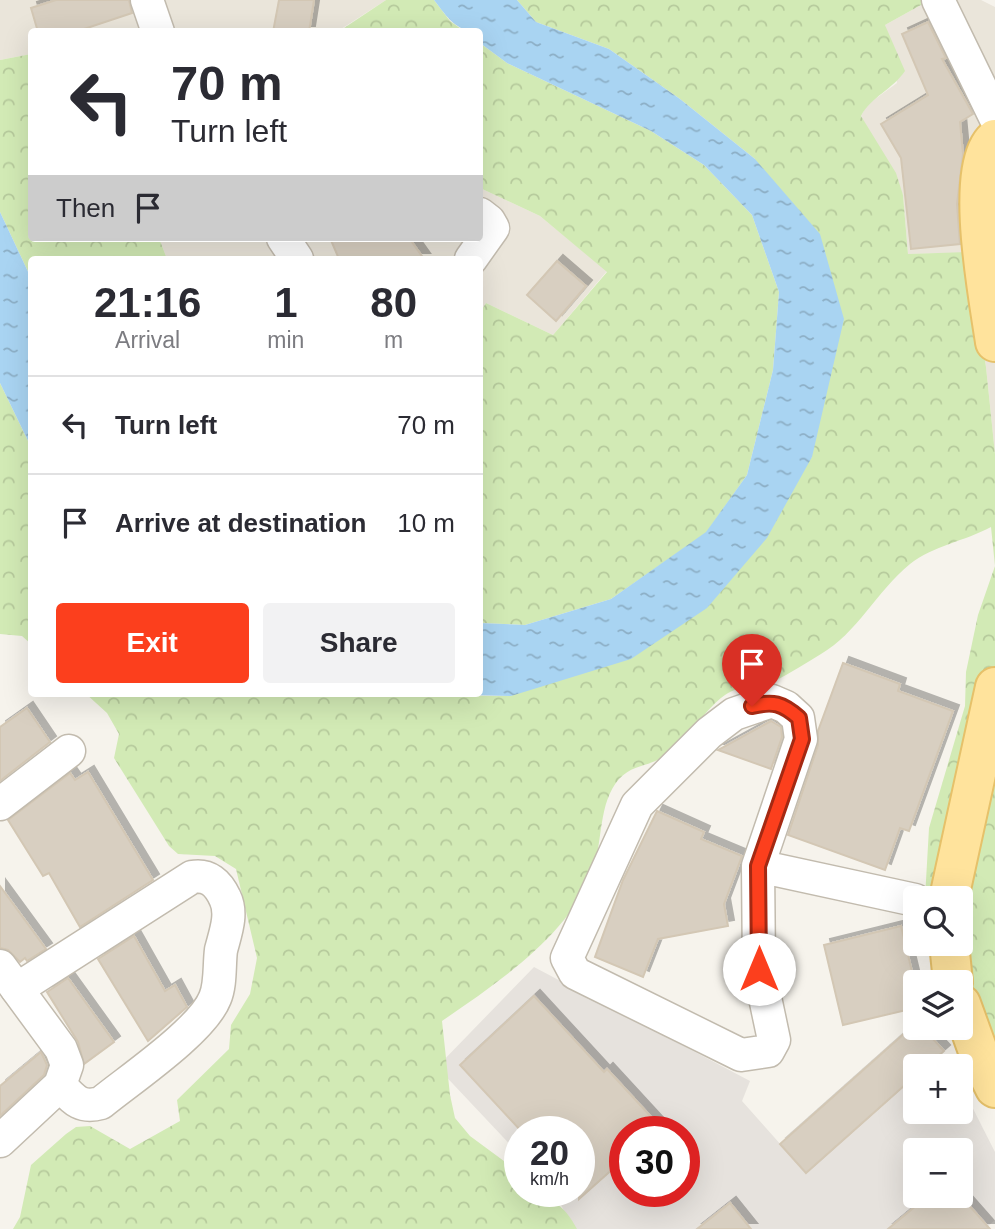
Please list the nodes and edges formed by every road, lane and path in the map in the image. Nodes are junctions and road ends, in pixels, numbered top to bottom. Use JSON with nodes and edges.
{"nodes":[{"id":1,"x":147,"y":0,"type":"edge"},
{"id":2,"x":939,"y":0,"type":"edge"},
{"id":3,"x":157,"y":28,"type":"edge"},
{"id":4,"x":995,"y":117,"type":"edge"},
{"id":5,"x":995,"y":139,"type":"edge"},
{"id":6,"x":483,"y":216,"type":"edge"},
{"id":7,"x":483,"y":241,"type":"edge"},
{"id":8,"x":995,"y":342,"type":"edge"},
{"id":9,"x":995,"y":687,"type":"edge"},
{"id":10,"x":69,"y":751,"type":"dead end"},
{"id":11,"x":0,"y":804,"type":"edge"},
{"id":12,"x":758,"y":866,"type":"junction"},
{"id":13,"x":952,"y":886,"type":"edge"},
{"id":14,"x":903,"y":897,"type":"edge"},
{"id":15,"x":8,"y":978,"type":"edge"},
{"id":16,"x":973,"y":1037,"type":"edge"},
{"id":17,"x":60,"y":1084,"type":"junction"},
{"id":18,"x":995,"y":1088,"type":"edge"},
{"id":19,"x":0,"y":1141,"type":"edge"}],
"edges":[{"from":1,"to":3,"type":"street"},
{"from":2,"to":4,"type":"street"},
{"from":5,"to":8,"type":"main road"},
{"from":6,"to":7,"type":"street"},
{"from":9,"to":13,"type":"main road"},
{"from":10,"to":11,"type":"street"},
{"from":12,"to":12,"type":"street"},
{"from":12,"to":14,"type":"street"},
{"from":15,"to":17,"type":"street"},
{"from":15,"to":17,"type":"street"},
{"from":16,"to":18,"type":"main road"},
{"from":17,"to":19,"type":"street"}]}
